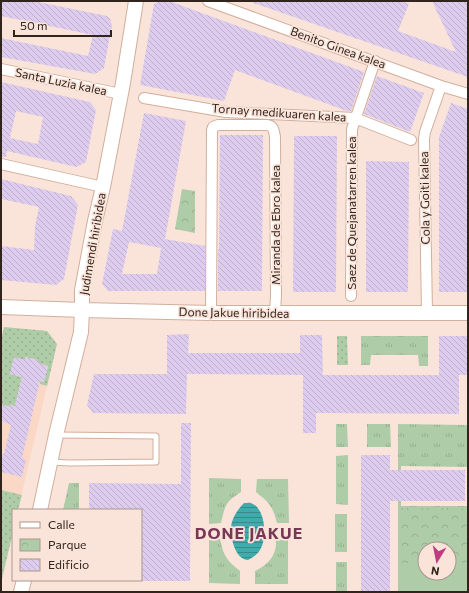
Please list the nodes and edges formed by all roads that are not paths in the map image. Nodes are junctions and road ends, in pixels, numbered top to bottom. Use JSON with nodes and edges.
{"nodes":[{"id":1,"x":136,"y":1,"type":"edge"},
{"id":2,"x":208,"y":1,"type":"edge"},
{"id":3,"x":375,"y":61,"type":"junction"},
{"id":4,"x":1,"y":69,"type":"edge"},
{"id":5,"x":441,"y":86,"type":"junction"},
{"id":6,"x":121,"y":94,"type":"junction"},
{"id":7,"x":468,"y":94,"type":"edge"},
{"id":8,"x":144,"y":98,"type":"dead end"},
{"id":9,"x":355,"y":118,"type":"junction"},
{"id":10,"x":275,"y":136,"type":"joint"},
{"id":11,"x":411,"y":140,"type":"dead end"},
{"id":12,"x":1,"y":164,"type":"edge"},
{"id":13,"x":103,"y":187,"type":"junction"},
{"id":14,"x":351,"y":296,"type":"dead end"},
{"id":15,"x":1,"y":307,"type":"edge"},
{"id":16,"x":82,"y":310,"type":"junction"},
{"id":17,"x":211,"y":313,"type":"junction"},
{"id":18,"x":275,"y":313,"type":"junction"},
{"id":19,"x":427,"y":313,"type":"junction"},
{"id":20,"x":468,"y":314,"type":"edge"},
{"id":21,"x":56,"y":435,"type":"junction"},
{"id":22,"x":50,"y":462,"type":"junction"},
{"id":23,"x":40,"y":509,"type":"edge"},
{"id":24,"x":24,"y":581,"type":"edge"},
{"id":25,"x":21,"y":592,"type":"edge"}],
"edges":[{"from":1,"to":6,"type":"main road","name":"Judimendi hiribidea"},
{"from":2,"to":3,"type":"street","name":"Benito Ginea kalea"},
{"from":3,"to":5,"type":"street","name":"Benito Ginea kalea"},
{"from":3,"to":9,"type":"street","name":"Saez de Quejanatarren kalea"},
{"from":4,"to":6,"type":"street","name":"Santa Luzia kalea"},
{"from":5,"to":7,"type":"street","name":"Benito Ginea kalea"},
{"from":5,"to":19,"type":"street","name":"Cola y Goiti kalea"},
{"from":6,"to":13,"type":"main road","name":"Judimendi hiribidea"},
{"from":8,"to":9,"type":"street","name":"Tornay medikuaren kalea"},
{"from":9,"to":11,"type":"street","name":"Tornay medikuaren kalea"},
{"from":9,"to":14,"type":"street","name":"Saez de Quejanatarren kalea"},
{"from":10,"to":17,"type":"street","name":"Tornay medikuaren kalea"},
{"from":10,"to":18,"type":"street","name":"Miranda de Ebro kalea"},
{"from":12,"to":13,"type":"street"},
{"from":13,"to":16,"type":"main road","name":"Judimendi hiribidea"},
{"from":15,"to":16,"type":"main road","name":"Done Jakue hiribidea"},
{"from":16,"to":17,"type":"main road","name":"Done Jakue hiribidea"},
{"from":16,"to":21,"type":"main road","name":"Judimendi hiribidea"},
{"from":17,"to":18,"type":"main road","name":"Done Jakue hiribidea"},
{"from":18,"to":19,"type":"main road","name":"Done Jakue hiribidea"},
{"from":19,"to":20,"type":"main road","name":"Done Jakue hiribidea"},
{"from":21,"to":22,"type":"main road","name":"Judimendi hiribidea"},
{"from":21,"to":22,"type":"lane"},
{"from":22,"to":23,"type":"main road","name":"Judimendi hiribidea"},
{"from":24,"to":25,"type":"main road"}]}
